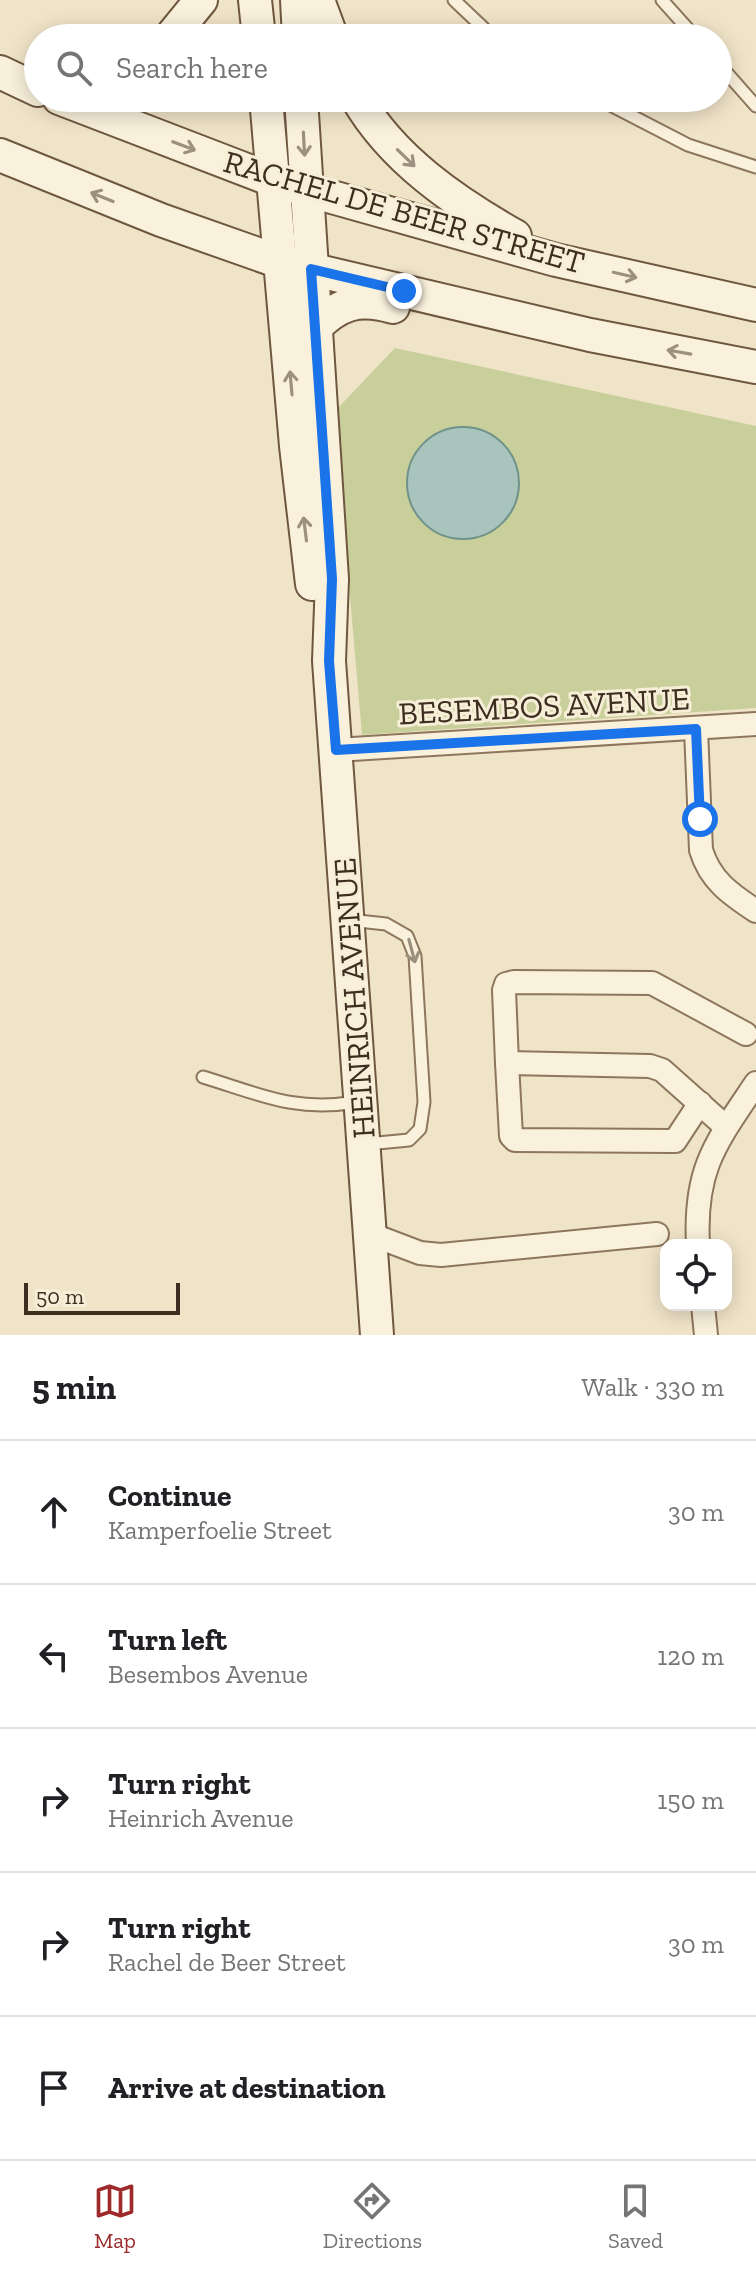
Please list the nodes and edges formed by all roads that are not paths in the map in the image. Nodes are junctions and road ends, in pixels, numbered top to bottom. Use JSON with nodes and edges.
{"nodes":[{"id":1,"x":201,"y":0,"type":"edge"},
{"id":2,"x":255,"y":0,"type":"edge"},
{"id":3,"x":297,"y":0,"type":"edge"},
{"id":4,"x":318,"y":0,"type":"edge"},
{"id":5,"x":454,"y":0,"type":"edge"},
{"id":6,"x":665,"y":1,"type":"edge"},
{"id":7,"x":181,"y":24,"type":"edge"},
{"id":8,"x":258,"y":24,"type":"edge"},
{"id":9,"x":298,"y":24,"type":"edge"},
{"id":10,"x":327,"y":24,"type":"edge"},
{"id":11,"x":479,"y":24,"type":"edge"},
{"id":12,"x":684,"y":24,"type":"edge"},
{"id":13,"x":0,"y":64,"type":"edge"},
{"id":14,"x":24,"y":68,"type":"edge"},
{"id":15,"x":0,"y":72,"type":"edge"},
{"id":16,"x":732,"y":79,"type":"edge"},
{"id":17,"x":24,"y":83,"type":"edge"},
{"id":18,"x":756,"y":106,"type":"edge"},
{"id":19,"x":95,"y":112,"type":"edge"},
{"id":20,"x":268,"y":112,"type":"edge"},
{"id":21,"x":302,"y":112,"type":"edge"},
{"id":22,"x":367,"y":112,"type":"edge"},
{"id":23,"x":624,"y":112,"type":"edge"},
{"id":24,"x":0,"y":155,"type":"edge"},
{"id":25,"x":756,"y":167,"type":"edge"},
{"id":26,"x":275,"y":181,"type":"junction"},
{"id":27,"x":306,"y":189,"type":"junction"},
{"id":28,"x":161,"y":220,"type":"junction"},
{"id":29,"x":556,"y":260,"type":"junction"},
{"id":30,"x":296,"y":266,"type":"junction"},
{"id":31,"x":756,"y":305,"type":"edge"},
{"id":32,"x":300,"y":324,"type":"junction"},
{"id":33,"x":590,"y":335,"type":"junction"},
{"id":34,"x":756,"y":367,"type":"edge"},
{"id":35,"x":756,"y":724,"type":"edge"},
{"id":36,"x":696,"y":729,"type":"junction"},
{"id":37,"x":336,"y":750,"type":"junction"},
{"id":38,"x":756,"y":911,"type":"edge"},
{"id":39,"x":348,"y":920,"type":"junction"},
{"id":40,"x":746,"y":1034,"type":"dead end"},
{"id":41,"x":507,"y":1063,"type":"junction"},
{"id":42,"x":203,"y":1077,"type":"dead end"},
{"id":43,"x":756,"y":1083,"type":"edge"},
{"id":44,"x":361,"y":1102,"type":"junction"},
{"id":45,"x":700,"y":1103,"type":"junction"},
{"id":46,"x":726,"y":1127,"type":"junction"},
{"id":47,"x":364,"y":1144,"type":"junction"},
{"id":48,"x":370,"y":1234,"type":"junction"},
{"id":49,"x":657,"y":1234,"type":"dead end"},
{"id":50,"x":698,"y":1239,"type":"edge"},
{"id":51,"x":704,"y":1311,"type":"edge"},
{"id":52,"x":377,"y":1335,"type":"edge"},
{"id":53,"x":706,"y":1335,"type":"edge"}],
"edges":[{"from":1,"to":7,"type":"main road"},
{"from":2,"to":8,"type":"main road"},
{"from":3,"to":9,"type":"main road"},
{"from":4,"to":10,"type":"main road"},
{"from":5,"to":11,"type":"lane"},
{"from":6,"to":12,"type":"lane"},
{"from":13,"to":14,"type":"main road"},
{"from":15,"to":17,"type":"main road"},
{"from":16,"to":18,"type":"lane"},
{"from":19,"to":26,"type":"main road","name":"RACHEL DE BEER STREET","one_way":true},
{"from":20,"to":26,"type":"main road","name":"HEINRICH AVENUE"},
{"from":21,"to":27,"type":"main road","name":"HEINRICH AVENUE","one_way":true},
{"from":22,"to":29,"type":"main road","one_way":true},
{"from":23,"to":25,"type":"lane"},
{"from":28,"to":24,"type":"main road","one_way":true},
{"from":26,"to":27,"type":"main road","name":"RACHEL DE BEER STREET"},
{"from":26,"to":30,"type":"main road","name":"HEINRICH AVENUE"},
{"from":27,"to":29,"type":"main road","name":"RACHEL DE BEER STREET"},
{"from":27,"to":30,"type":"main road","name":"HEINRICH AVENUE"},
{"from":28,"to":30,"type":"main road"},
{"from":28,"to":32,"type":"main road"},
{"from":29,"to":31,"type":"main road","name":"RACHEL DE BEER STREET","one_way":true},
{"from":30,"to":32,"type":"main road","name":"HEINRICH AVENUE"},
{"from":30,"to":33,"type":"main road"},
{"from":32,"to":33,"type":"main road"},
{"from":32,"to":37,"type":"main road","name":"HEINRICH AVENUE"},
{"from":34,"to":33,"type":"main road","one_way":true},
{"from":35,"to":36,"type":"street","name":"BESEMBOS AVENUE"},
{"from":36,"to":37,"type":"street","name":"BESEMBOS AVENUE"},
{"from":36,"to":38,"type":"street"},
{"from":37,"to":39,"type":"main road","name":"HEINRICH AVENUE"},
{"from":39,"to":44,"type":"main road","name":"HEINRICH AVENUE"},
{"from":39,"to":47,"type":"lane","one_way":true},
{"from":40,"to":41,"type":"street"},
{"from":41,"to":45,"type":"street"},
{"from":41,"to":45,"type":"street"},
{"from":42,"to":44,"type":"lane"},
{"from":43,"to":46,"type":"street"},
{"from":44,"to":47,"type":"main road","name":"HEINRICH AVENUE"},
{"from":45,"to":46,"type":"street"},
{"from":46,"to":50,"type":"street"},
{"from":47,"to":48,"type":"main road","name":"HEINRICH AVENUE"},
{"from":48,"to":49,"type":"street"},
{"from":48,"to":52,"type":"main road","name":"HEINRICH AVENUE"},
{"from":51,"to":53,"type":"street"}]}
